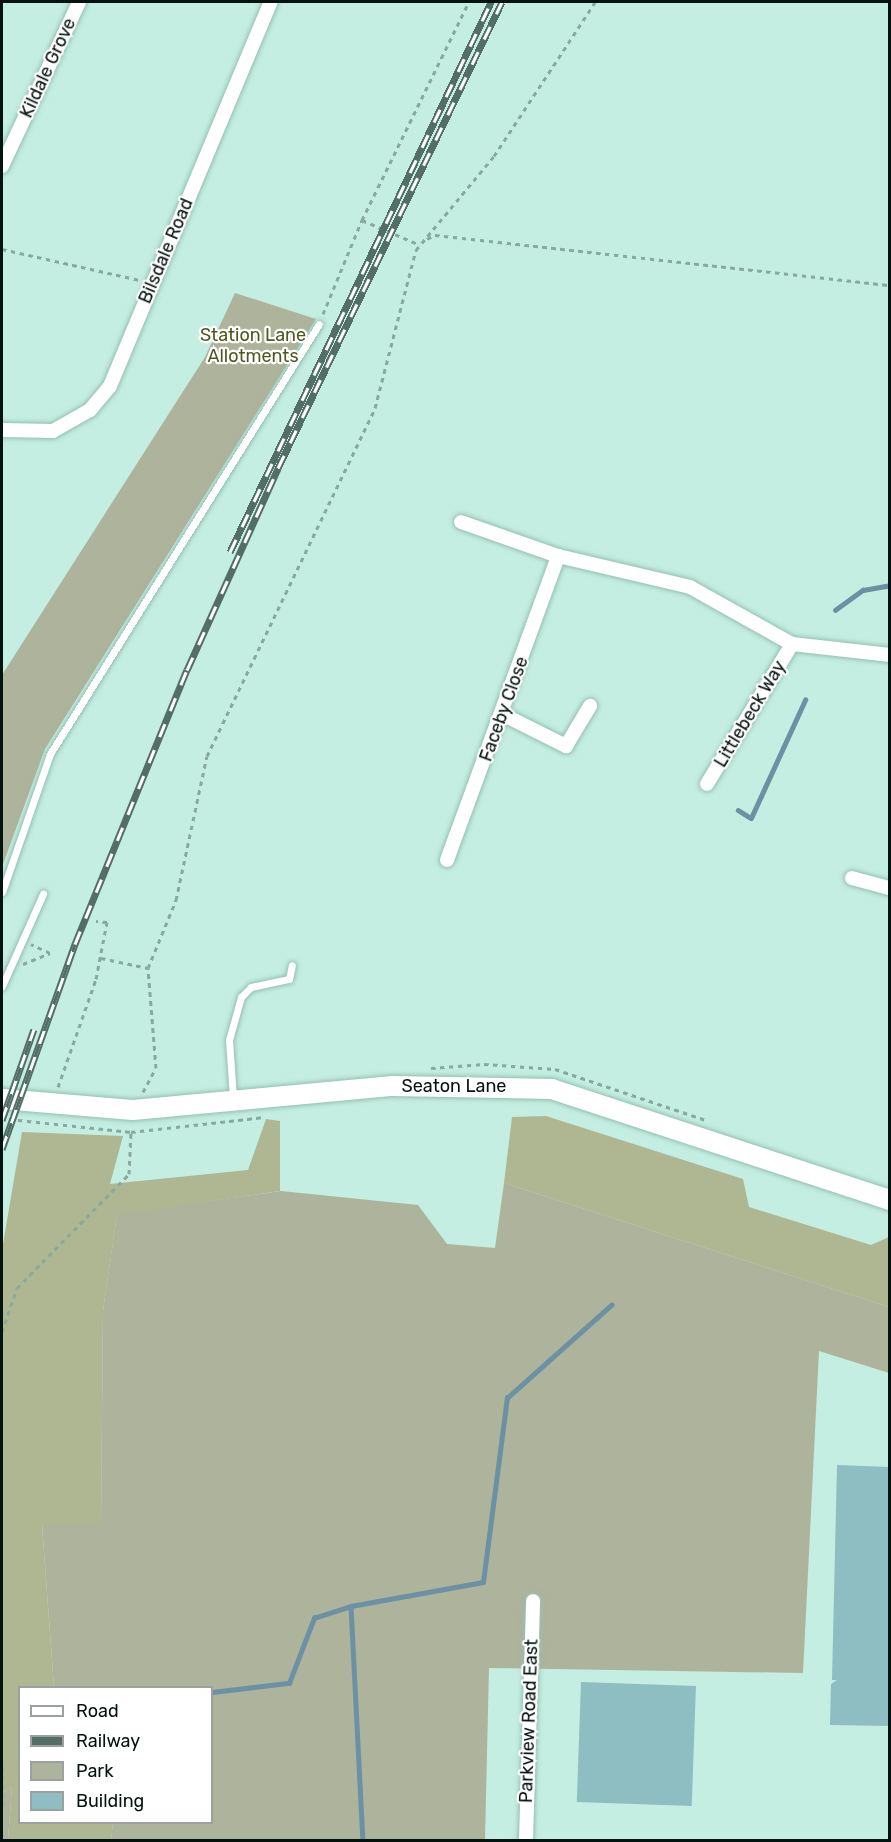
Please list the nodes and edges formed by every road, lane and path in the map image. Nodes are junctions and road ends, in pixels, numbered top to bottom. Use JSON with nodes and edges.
{"nodes":[{"id":1,"x":79,"y":2,"type":"edge"},
{"id":2,"x":272,"y":2,"type":"edge"},
{"id":3,"x":470,"y":2,"type":"edge"},
{"id":4,"x":595,"y":2,"type":"edge"},
{"id":5,"x":2,"y":166,"type":"edge"},
{"id":6,"x":362,"y":220,"type":"junction"},
{"id":7,"x":422,"y":243,"type":"junction"},
{"id":8,"x":2,"y":249,"type":"edge"},
{"id":9,"x":153,"y":282,"type":"junction"},
{"id":10,"x":890,"y":285,"type":"edge"},
{"id":11,"x":319,"y":324,"type":"joint"},
{"id":12,"x":2,"y":430,"type":"edge"},
{"id":13,"x":460,"y":522,"type":"dead end"},
{"id":14,"x":558,"y":556,"type":"junction"},
{"id":15,"x":792,"y":644,"type":"junction"},
{"id":16,"x":890,"y":655,"type":"edge"},
{"id":17,"x":590,"y":706,"type":"dead end"},
{"id":18,"x":502,"y":714,"type":"junction"},
{"id":19,"x":707,"y":784,"type":"dead end"},
{"id":20,"x":447,"y":860,"type":"dead end"},
{"id":21,"x":852,"y":878,"type":"dead end"},
{"id":22,"x":890,"y":888,"type":"edge"},
{"id":23,"x":2,"y":892,"type":"edge"},
{"id":24,"x":43,"y":894,"type":"dead end"},
{"id":25,"x":96,"y":921,"type":"dead end"},
{"id":26,"x":24,"y":940,"type":"junction"},
{"id":27,"x":100,"y":958,"type":"junction"},
{"id":28,"x":292,"y":965,"type":"dead end"},
{"id":29,"x":148,"y":968,"type":"junction"},
{"id":30,"x":11,"y":969,"type":"junction"},
{"id":31,"x":2,"y":986,"type":"edge"},
{"id":32,"x":54,"y":1097,"type":"dead end"},
{"id":33,"x":139,"y":1098,"type":"dead end"},
{"id":34,"x":2,"y":1099,"type":"edge"},
{"id":35,"x":233,"y":1101,"type":"junction"},
{"id":36,"x":272,"y":1115,"type":"dead end"},
{"id":37,"x":2,"y":1117,"type":"edge"},
{"id":38,"x":131,"y":1132,"type":"junction"},
{"id":39,"x":890,"y":1200,"type":"edge"},
{"id":40,"x":2,"y":1332,"type":"edge"},
{"id":41,"x":533,"y":1601,"type":"dead end"},
{"id":42,"x":2,"y":1767,"type":"edge"},
{"id":43,"x":2,"y":1806,"type":"edge"},
{"id":44,"x":526,"y":1840,"type":"edge"}],
"edges":[{"from":1,"to":5,"type":"street","name":"Kildale Grove"},
{"from":2,"to":9,"type":"street","name":"Bilsdale Road"},
{"from":3,"to":6,"type":"path"},
{"from":4,"to":7,"type":"path"},
{"from":6,"to":7,"type":"path"},
{"from":6,"to":11,"type":"path"},
{"from":7,"to":10,"type":"path"},
{"from":7,"to":29,"type":"path"},
{"from":8,"to":9,"type":"path"},
{"from":9,"to":12,"type":"street","name":"Bilsdale Road"},
{"from":11,"to":23,"type":"lane"},
{"from":13,"to":14,"type":"street"},
{"from":14,"to":15,"type":"street"},
{"from":14,"to":18,"type":"street","name":"Faceby Close"},
{"from":15,"to":16,"type":"street"},
{"from":15,"to":19,"type":"street","name":"Littlebeck Way"},
{"from":17,"to":18,"type":"street"},
{"from":18,"to":20,"type":"street","name":"Faceby Close"},
{"from":21,"to":22,"type":"street"},
{"from":24,"to":26,"type":"lane"},
{"from":25,"to":27,"type":"path"},
{"from":26,"to":30,"type":"lane"},
{"from":26,"to":30,"type":"path"},
{"from":27,"to":29,"type":"path"},
{"from":27,"to":32,"type":"path"},
{"from":28,"to":35,"type":"lane"},
{"from":29,"to":33,"type":"path"},
{"from":30,"to":31,"type":"lane"},
{"from":34,"to":35,"type":"main road","name":"Seaton Lane"},
{"from":35,"to":39,"type":"main road","name":"Seaton Lane"},
{"from":36,"to":38,"type":"path"},
{"from":37,"to":38,"type":"path"},
{"from":38,"to":40,"type":"path"},
{"from":41,"to":44,"type":"street","name":"Parkview Road East"},
{"from":42,"to":43,"type":"path"}]}
